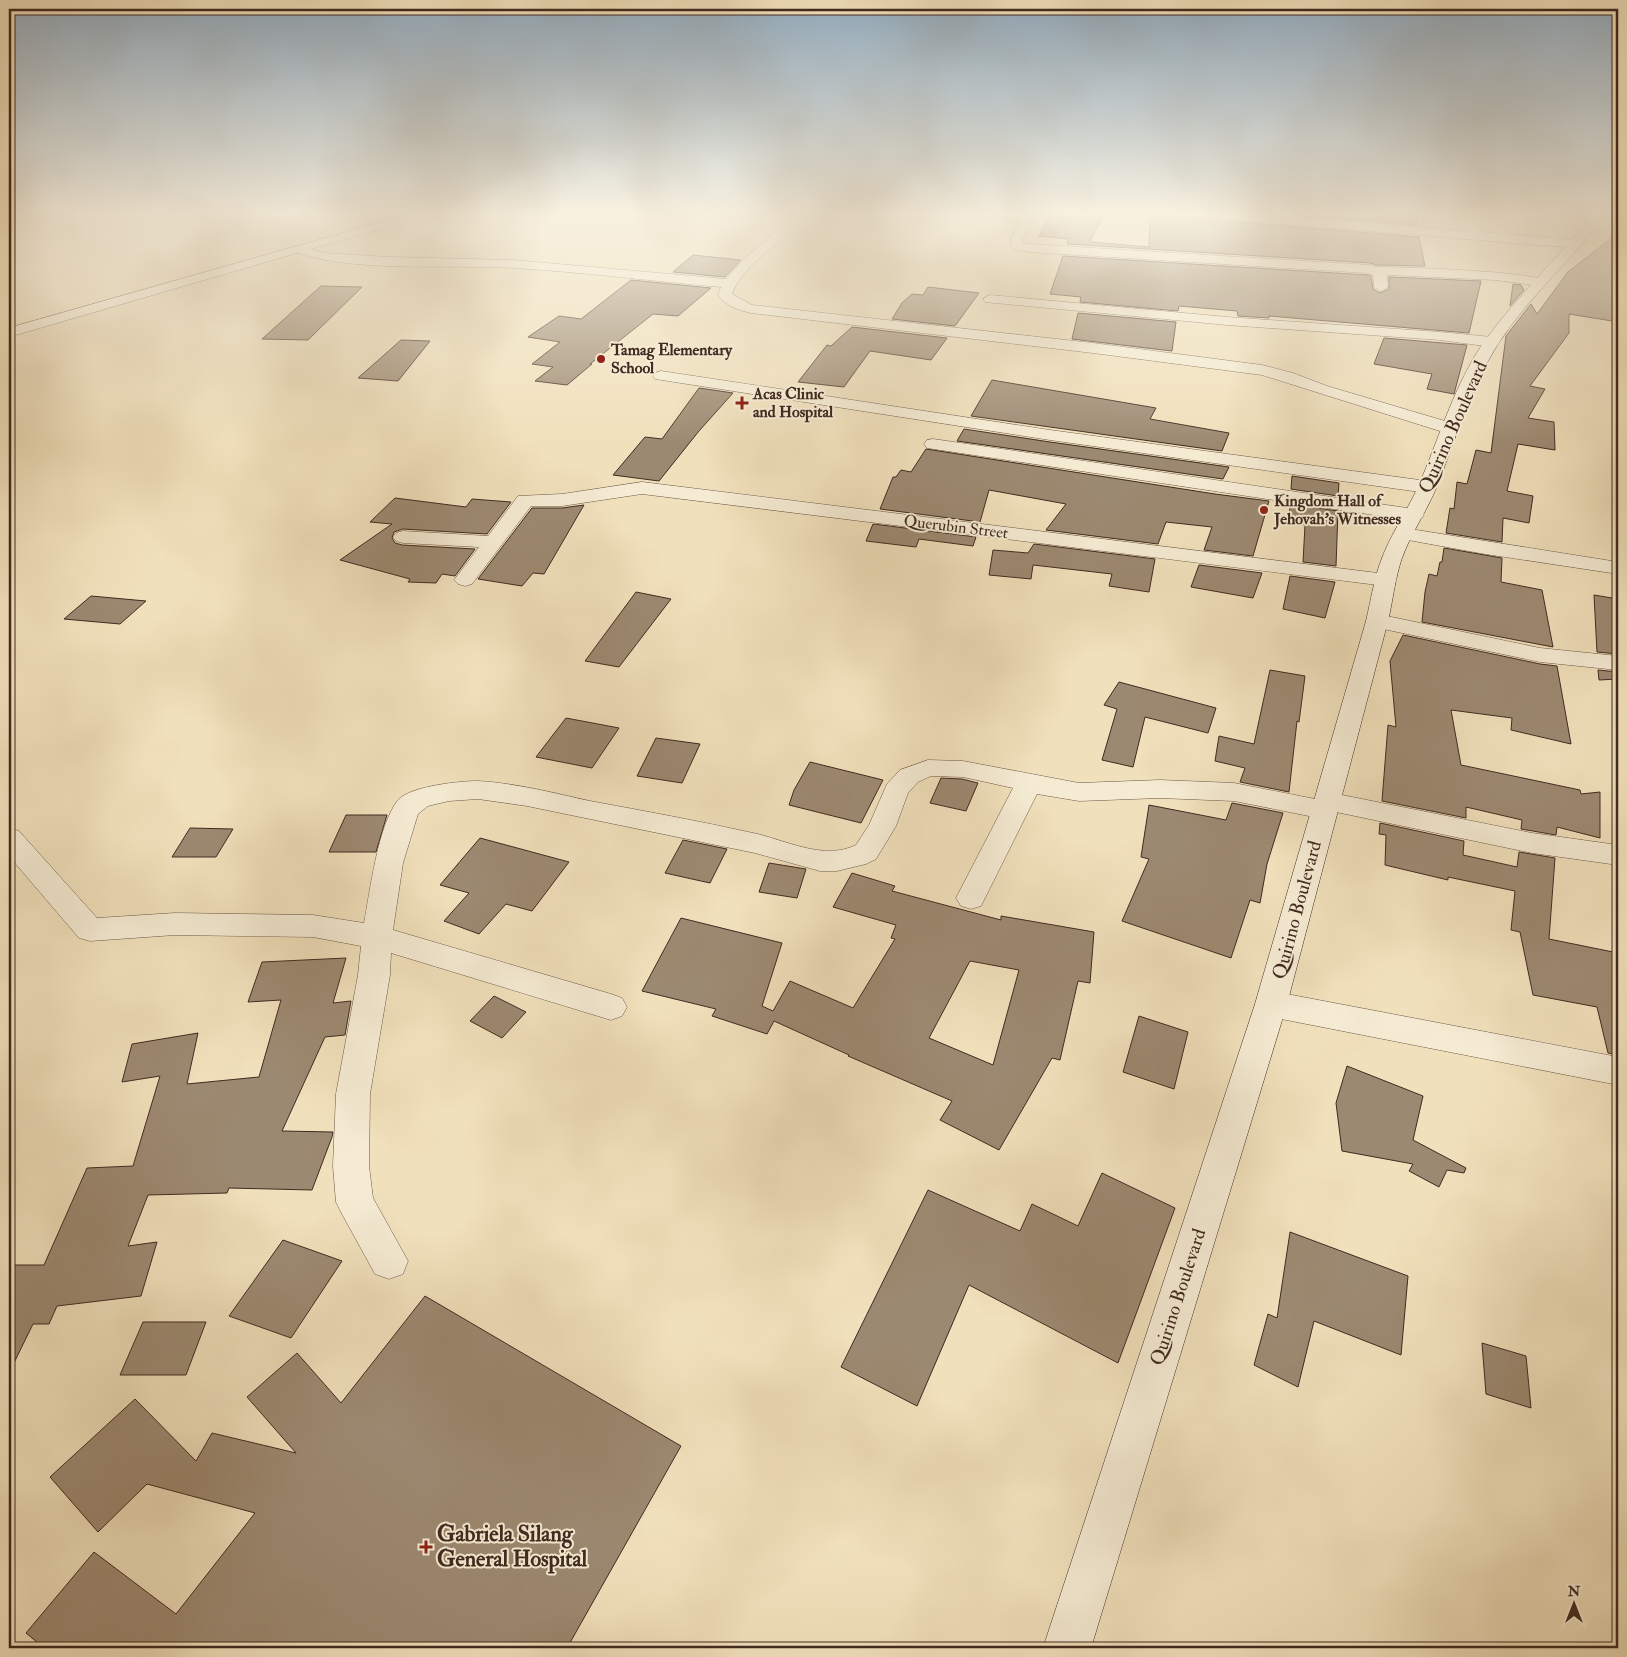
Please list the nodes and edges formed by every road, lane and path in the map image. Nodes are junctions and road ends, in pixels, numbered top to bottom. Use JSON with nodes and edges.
{"nodes":[{"id":1,"x":159,"y":289,"type":"edge"},
{"id":2,"x":727,"y":289,"type":"edge"},
{"id":3,"x":1534,"y":289,"type":"edge"},
{"id":4,"x":990,"y":299,"type":"dead end"},
{"id":5,"x":9,"y":333,"type":"edge"},
{"id":6,"x":1492,"y":342,"type":"junction"},
{"id":7,"x":661,"y":376,"type":"dead end"},
{"id":8,"x":1449,"y":428,"type":"junction"},
{"id":9,"x":933,"y":444,"type":"dead end"},
{"id":10,"x":1427,"y":486,"type":"junction"},
{"id":11,"x":1409,"y":524,"type":"junction"},
{"id":12,"x":403,"y":537,"type":"dead end"},
{"id":13,"x":493,"y":542,"type":"junction"},
{"id":14,"x":1618,"y":568,"type":"edge"},
{"id":15,"x":465,"y":580,"type":"dead end"},
{"id":16,"x":1386,"y":580,"type":"junction"},
{"id":17,"x":1377,"y":621,"type":"junction"},
{"id":18,"x":1618,"y":663,"type":"edge"},
{"id":19,"x":1029,"y":783,"type":"junction"},
{"id":20,"x":1326,"y":805,"type":"junction"},
{"id":21,"x":9,"y":838,"type":"edge"},
{"id":22,"x":1618,"y":855,"type":"edge"},
{"id":23,"x":971,"y":898,"type":"dead end"},
{"id":24,"x":377,"y":937,"type":"junction"},
{"id":25,"x":1271,"y":1004,"type":"junction"},
{"id":26,"x":611,"y":1007,"type":"dead end"},
{"id":27,"x":1618,"y":1071,"type":"edge"},
{"id":28,"x":389,"y":1260,"type":"dead end"},
{"id":29,"x":1067,"y":1648,"type":"edge"}],
"edges":[{"from":1,"to":5,"type":"street"},
{"from":2,"to":8,"type":"street"},
{"from":3,"to":6,"type":"street","name":"Quirino Boulevard"},
{"from":4,"to":6,"type":"street"},
{"from":6,"to":8,"type":"street","name":"Quirino Boulevard"},
{"from":7,"to":10,"type":"street"},
{"from":8,"to":10,"type":"street","name":"Quirino Boulevard"},
{"from":9,"to":11,"type":"street"},
{"from":10,"to":11,"type":"street","name":"Quirino Boulevard"},
{"from":11,"to":14,"type":"street"},
{"from":11,"to":16,"type":"street","name":"Quirino Boulevard"},
{"from":12,"to":13,"type":"street"},
{"from":13,"to":15,"type":"street"},
{"from":13,"to":16,"type":"street","name":"Querubin Street"},
{"from":16,"to":17,"type":"street","name":"Quirino Boulevard"},
{"from":17,"to":18,"type":"street"},
{"from":17,"to":20,"type":"street","name":"Quirino Boulevard"},
{"from":19,"to":20,"type":"street"},
{"from":19,"to":23,"type":"street"},
{"from":19,"to":24,"type":"street"},
{"from":20,"to":22,"type":"street"},
{"from":20,"to":25,"type":"street","name":"Quirino Boulevard"},
{"from":21,"to":24,"type":"street"},
{"from":24,"to":26,"type":"street"},
{"from":24,"to":28,"type":"street"},
{"from":25,"to":27,"type":"street"},
{"from":25,"to":29,"type":"street","name":"Quirino Boulevard"}]}
